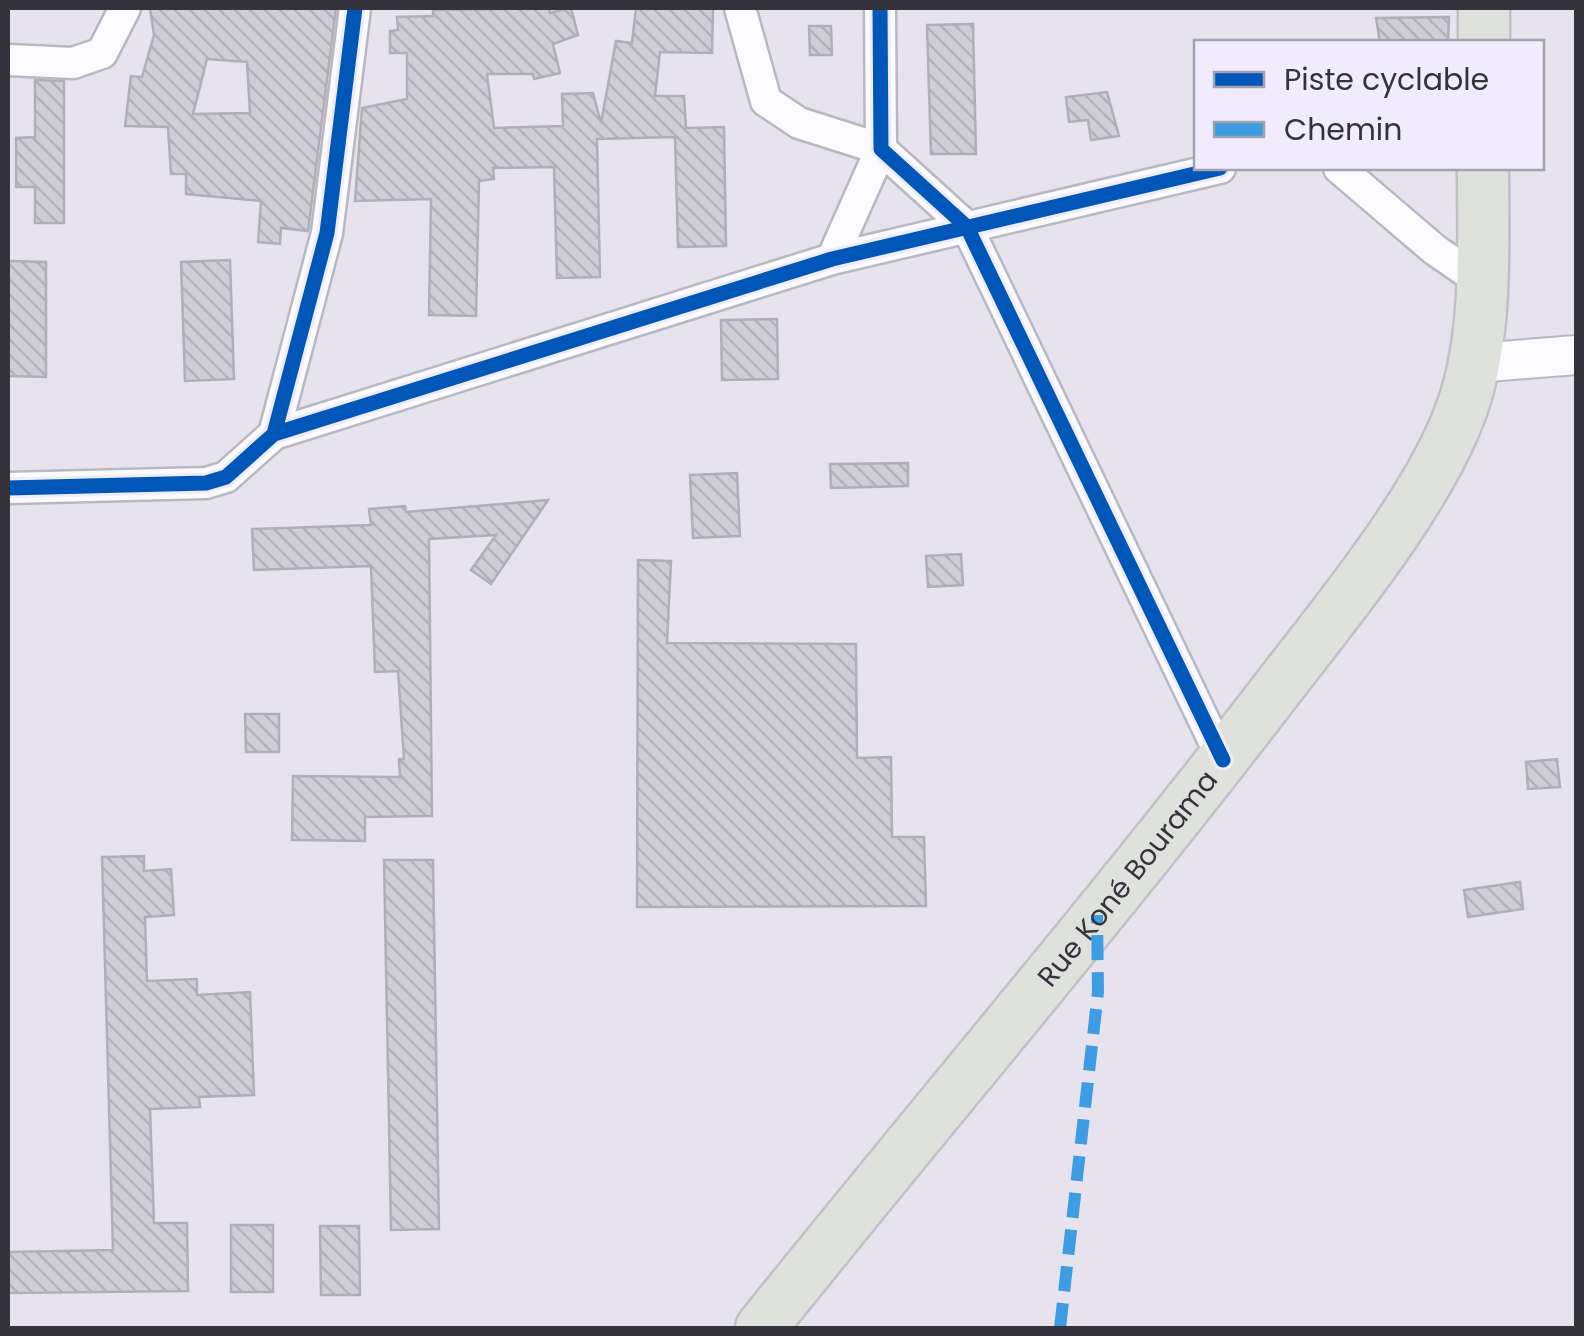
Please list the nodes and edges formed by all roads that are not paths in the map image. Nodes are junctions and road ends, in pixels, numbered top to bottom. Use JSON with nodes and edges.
{"nodes":[{"id":1,"x":125,"y":8,"type":"edge"},
{"id":2,"x":354,"y":8,"type":"edge"},
{"id":3,"x":740,"y":8,"type":"edge"},
{"id":4,"x":880,"y":8,"type":"edge"},
{"id":5,"x":1484,"y":8,"type":"edge"},
{"id":6,"x":1484,"y":40,"type":"edge"},
{"id":7,"x":8,"y":60,"type":"edge"},
{"id":8,"x":881,"y":149,"type":"junction"},
{"id":9,"x":1212,"y":170,"type":"edge"},
{"id":10,"x":1342,"y":170,"type":"edge"},
{"id":11,"x":1484,"y":170,"type":"edge"},
{"id":12,"x":967,"y":228,"type":"junction"},
{"id":13,"x":832,"y":259,"type":"junction"},
{"id":14,"x":1480,"y":282,"type":"junction"},
{"id":15,"x":1576,"y":355,"type":"edge"},
{"id":16,"x":1476,"y":363,"type":"junction"},
{"id":17,"x":274,"y":434,"type":"junction"},
{"id":18,"x":8,"y":488,"type":"edge"},
{"id":19,"x":1222,"y":760,"type":"junction"},
{"id":20,"x":761,"y":1328,"type":"edge"}],
"edges":[{"from":1,"to":7,"type":"street"},
{"from":2,"to":17,"type":"street"},
{"from":3,"to":8,"type":"street"},
{"from":4,"to":8,"type":"street"},
{"from":5,"to":6,"type":"highway"},
{"from":8,"to":12,"type":"street"},
{"from":8,"to":13,"type":"street"},
{"from":9,"to":12,"type":"street"},
{"from":10,"to":14,"type":"street"},
{"from":11,"to":14,"type":"highway","name":"Rue Koné Bourama"},
{"from":12,"to":13,"type":"street"},
{"from":12,"to":19,"type":"street"},
{"from":13,"to":17,"type":"street"},
{"from":14,"to":16,"type":"highway","name":"Rue Koné Bourama"},
{"from":15,"to":16,"type":"street"},
{"from":16,"to":19,"type":"highway","name":"Rue Koné Bourama"},
{"from":17,"to":18,"type":"street"},
{"from":19,"to":20,"type":"highway","name":"Rue Koné Bourama"}]}
